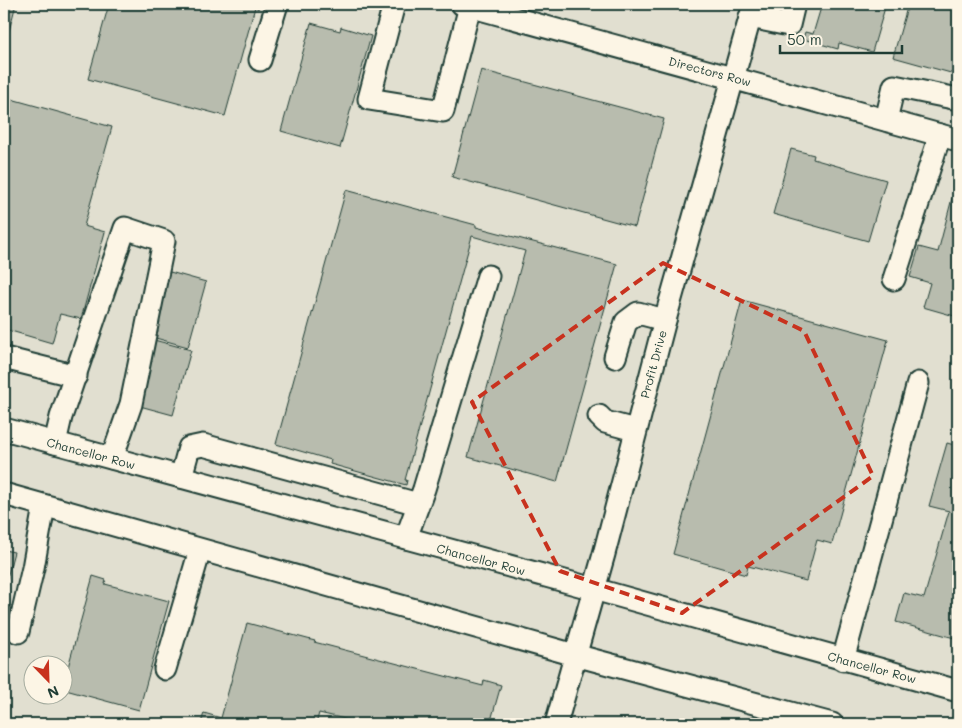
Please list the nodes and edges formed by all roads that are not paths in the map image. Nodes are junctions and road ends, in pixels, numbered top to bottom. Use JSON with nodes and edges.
{"nodes":[{"id":1,"x":277,"y":4,"type":"edge"},
{"id":2,"x":394,"y":4,"type":"edge"},
{"id":3,"x":794,"y":4,"type":"edge"},
{"id":4,"x":466,"y":5,"type":"edge"},
{"id":5,"x":752,"y":10,"type":"edge"},
{"id":6,"x":260,"y":60,"type":"dead end"},
{"id":7,"x":733,"y":77,"type":"junction"},
{"id":8,"x":958,"y":99,"type":"edge"},
{"id":9,"x":886,"y":120,"type":"junction"},
{"id":10,"x":949,"y":137,"type":"edge"},
{"id":11,"x":488,"y":276,"type":"dead end"},
{"id":12,"x":894,"y":279,"type":"dead end"},
{"id":13,"x":665,"y":320,"type":"junction"},
{"id":14,"x":615,"y":357,"type":"dead end"},
{"id":15,"x":4,"y":358,"type":"edge"},
{"id":16,"x":76,"y":376,"type":"junction"},
{"id":17,"x":918,"y":383,"type":"dead end"},
{"id":18,"x":599,"y":416,"type":"dead end"},
{"id":19,"x":4,"y":429,"type":"edge"},
{"id":20,"x":635,"y":430,"type":"junction"},
{"id":21,"x":55,"y":443,"type":"junction"},
{"id":22,"x":112,"y":458,"type":"junction"},
{"id":23,"x":181,"y":477,"type":"junction"},
{"id":24,"x":4,"y":494,"type":"edge"},
{"id":25,"x":418,"y":504,"type":"junction"},
{"id":26,"x":44,"y":506,"type":"junction"},
{"id":27,"x":406,"y":538,"type":"junction"},
{"id":28,"x":200,"y":550,"type":"junction"},
{"id":29,"x":594,"y":589,"type":"junction"},
{"id":30,"x":18,"y":632,"type":"dead end"},
{"id":31,"x":574,"y":655,"type":"junction"},
{"id":32,"x":843,"y":660,"type":"junction"},
{"id":33,"x":165,"y":669,"type":"dead end"},
{"id":34,"x":958,"y":691,"type":"edge"},
{"id":35,"x":556,"y":724,"type":"edge"},
{"id":36,"x":832,"y":724,"type":"edge"}],
"edges":[{"from":1,"to":6,"type":"street"},
{"from":2,"to":4,"type":"street"},
{"from":3,"to":5,"type":"street"},
{"from":4,"to":7,"type":"street","name":"Directors Row"},
{"from":5,"to":7,"type":"street","name":"Profit Drive"},
{"from":7,"to":9,"type":"street","name":"Directors Row"},
{"from":7,"to":13,"type":"street","name":"Profit Drive"},
{"from":8,"to":9,"type":"street"},
{"from":9,"to":10,"type":"street","name":"Directors Row"},
{"from":10,"to":12,"type":"street"},
{"from":11,"to":25,"type":"street"},
{"from":13,"to":14,"type":"street"},
{"from":13,"to":20,"type":"street","name":"Profit Drive"},
{"from":15,"to":16,"type":"street"},
{"from":16,"to":21,"type":"street"},
{"from":16,"to":22,"type":"street"},
{"from":17,"to":32,"type":"street"},
{"from":18,"to":20,"type":"street"},
{"from":19,"to":21,"type":"street","name":"Chancellor Row"},
{"from":20,"to":29,"type":"street","name":"Profit Drive"},
{"from":21,"to":22,"type":"street","name":"Chancellor Row"},
{"from":22,"to":23,"type":"street","name":"Chancellor Row"},
{"from":23,"to":25,"type":"street"},
{"from":23,"to":27,"type":"street","name":"Chancellor Row"},
{"from":24,"to":26,"type":"street"},
{"from":25,"to":27,"type":"street"},
{"from":26,"to":28,"type":"street"},
{"from":26,"to":30,"type":"street"},
{"from":27,"to":29,"type":"street","name":"Chancellor Row"},
{"from":28,"to":31,"type":"street"},
{"from":28,"to":33,"type":"street"},
{"from":29,"to":31,"type":"street","name":"Profit Drive"},
{"from":29,"to":32,"type":"street","name":"Chancellor Row"},
{"from":31,"to":35,"type":"street","name":"Profit Drive"},
{"from":31,"to":36,"type":"street"},
{"from":32,"to":34,"type":"street","name":"Chancellor Row"}]}
